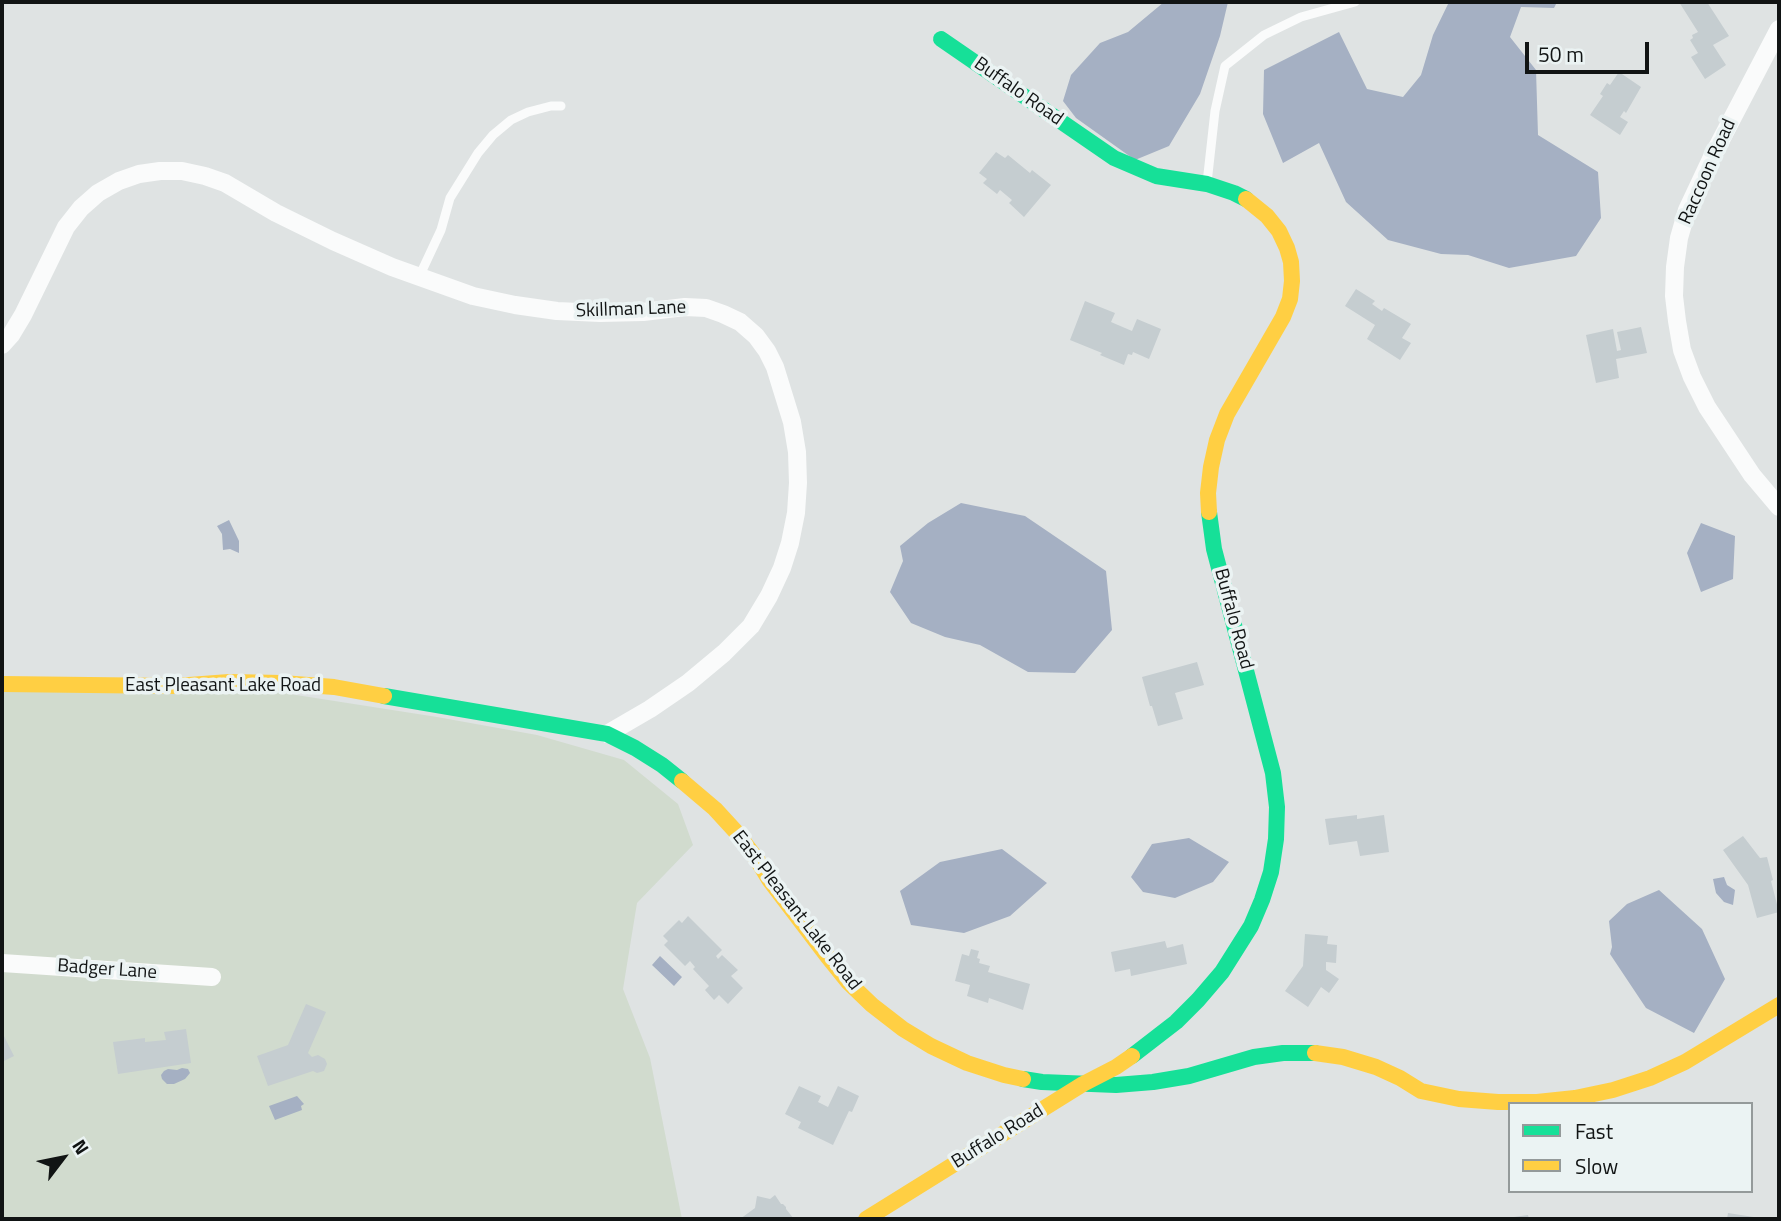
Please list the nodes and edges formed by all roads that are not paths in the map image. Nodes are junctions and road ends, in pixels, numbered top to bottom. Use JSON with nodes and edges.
{"nodes":[{"id":1,"x":1355,"y":2,"type":"edge"},
{"id":2,"x":1779,"y":29,"type":"edge"},
{"id":3,"x":941,"y":39,"type":"dead end"},
{"id":4,"x":561,"y":106,"type":"dead end"},
{"id":5,"x":1207,"y":184,"type":"junction"},
{"id":6,"x":419,"y":277,"type":"junction"},
{"id":7,"x":2,"y":345,"type":"edge"},
{"id":8,"x":1779,"y":507,"type":"edge"},
{"id":9,"x":2,"y":684,"type":"edge"},
{"id":10,"x":607,"y":734,"type":"junction"},
{"id":11,"x":2,"y":963,"type":"edge"},
{"id":12,"x":212,"y":977,"type":"dead end"},
{"id":13,"x":1779,"y":1005,"type":"edge"},
{"id":14,"x":1083,"y":1084,"type":"junction"},
{"id":15,"x":866,"y":1219,"type":"edge"}],
"edges":[{"from":1,"to":5,"type":"lane"},
{"from":2,"to":8,"type":"street","name":"Raccoon Road"},
{"from":3,"to":5,"type":"street","name":"Buffalo Road"},
{"from":4,"to":6,"type":"lane"},
{"from":5,"to":14,"type":"street","name":"Buffalo Road"},
{"from":6,"to":7,"type":"street","name":"Skillman Lane"},
{"from":6,"to":10,"type":"street","name":"Skillman Lane"},
{"from":9,"to":10,"type":"street","name":"East Pleasant Lake Road"},
{"from":10,"to":14,"type":"street","name":"East Pleasant Lake Road"},
{"from":11,"to":12,"type":"street","name":"Badger Lane"},
{"from":13,"to":14,"type":"street","name":"East Pleasant Lake Road"},
{"from":14,"to":15,"type":"street","name":"Buffalo Road"}]}
